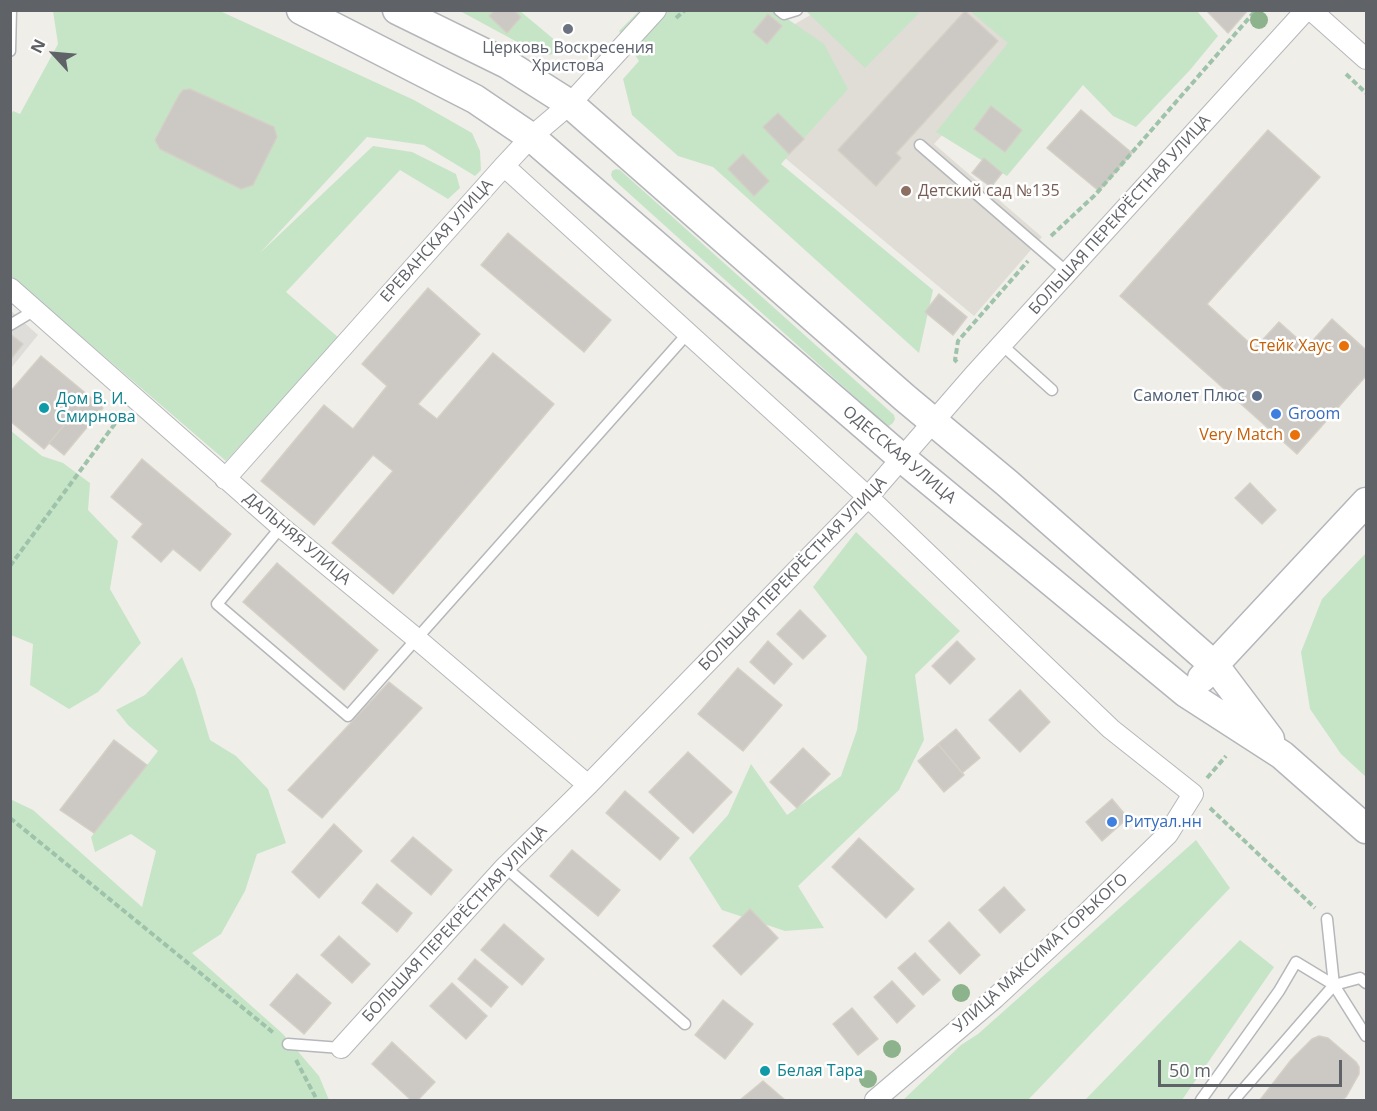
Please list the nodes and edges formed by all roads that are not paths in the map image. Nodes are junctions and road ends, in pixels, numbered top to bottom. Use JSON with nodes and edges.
{"nodes":[{"id":1,"x":11,"y":10,"type":"edge"},
{"id":2,"x":301,"y":10,"type":"edge"},
{"id":3,"x":397,"y":10,"type":"edge"},
{"id":4,"x":656,"y":10,"type":"edge"},
{"id":5,"x":779,"y":10,"type":"edge"},
{"id":6,"x":797,"y":10,"type":"edge"},
{"id":7,"x":1306,"y":10,"type":"edge"},
{"id":8,"x":1311,"y":10,"type":"edge"},
{"id":9,"x":10,"y":51,"type":"edge"},
{"id":10,"x":1366,"y":59,"type":"edge"},
{"id":11,"x":570,"y":104,"type":"junction"},
{"id":12,"x":531,"y":136,"type":"junction"},
{"id":13,"x":920,"y":144,"type":"dead end"},
{"id":14,"x":504,"y":166,"type":"junction"},
{"id":15,"x":1068,"y":273,"type":"junction"},
{"id":16,"x":10,"y":288,"type":"edge"},
{"id":17,"x":35,"y":310,"type":"junction"},
{"id":18,"x":10,"y":325,"type":"edge"},
{"id":19,"x":688,"y":333,"type":"junction"},
{"id":20,"x":1002,"y":345,"type":"junction"},
{"id":21,"x":1052,"y":390,"type":"dead end"},
{"id":22,"x":933,"y":421,"type":"junction"},
{"id":23,"x":903,"y":459,"type":"junction"},
{"id":24,"x":225,"y":479,"type":"junction"},
{"id":25,"x":868,"y":497,"type":"junction"},
{"id":26,"x":1366,"y":502,"type":"edge"},
{"id":27,"x":281,"y":527,"type":"junction"},
{"id":28,"x":417,"y":639,"type":"junction"},
{"id":29,"x":1215,"y":666,"type":"junction"},
{"id":30,"x":1186,"y":693,"type":"junction"},
{"id":31,"x":1282,"y":755,"type":"junction"},
{"id":32,"x":588,"y":785,"type":"junction"},
{"id":33,"x":1366,"y":829,"type":"edge"},
{"id":34,"x":505,"y":867,"type":"junction"},
{"id":35,"x":1327,"y":919,"type":"road end"},
{"id":36,"x":1366,"y":983,"type":"edge"},
{"id":37,"x":1334,"y":985,"type":"junction"},
{"id":38,"x":685,"y":1024,"type":"dead end"},
{"id":39,"x":1366,"y":1036,"type":"edge"},
{"id":40,"x":288,"y":1044,"type":"road end"},
{"id":41,"x":341,"y":1048,"type":"joint"},
{"id":42,"x":875,"y":1101,"type":"edge"},
{"id":43,"x":1202,"y":1101,"type":"edge"},
{"id":44,"x":1234,"y":1101,"type":"edge"}],
"edges":[{"from":1,"to":9,"type":"lane"},
{"from":2,"to":12,"type":"main road","name":"ОДЕССКАЯ УЛИЦА"},
{"from":3,"to":11,"type":"main road"},
{"from":4,"to":11,"type":"street","name":"ЕРЕВАНСКАЯ УЛИЦА"},
{"from":5,"to":6,"type":"lane"},
{"from":7,"to":15,"type":"street","name":"БОЛЬШАЯ ПЕРЕКРЁСТНАЯ УЛИЦА"},
{"from":8,"to":10,"type":"street"},
{"from":11,"to":12,"type":"street","name":"ЕРЕВАНСКАЯ УЛИЦА"},
{"from":11,"to":22,"type":"main road"},
{"from":12,"to":14,"type":"street","name":"ЕРЕВАНСКАЯ УЛИЦА"},
{"from":12,"to":23,"type":"main road","name":"ОДЕССКАЯ УЛИЦА"},
{"from":13,"to":15,"type":"lane"},
{"from":14,"to":19,"type":"street"},
{"from":14,"to":24,"type":"street","name":"ЕРЕВАНСКАЯ УЛИЦА"},
{"from":15,"to":20,"type":"street","name":"БОЛЬШАЯ ПЕРЕКРЁСТНАЯ УЛИЦА"},
{"from":16,"to":17,"type":"street","name":"ДАЛЬНЯЯ УЛИЦА"},
{"from":17,"to":18,"type":"lane"},
{"from":17,"to":24,"type":"street","name":"ДАЛЬНЯЯ УЛИЦА"},
{"from":19,"to":25,"type":"street"},
{"from":19,"to":28,"type":"lane"},
{"from":20,"to":21,"type":"lane"},
{"from":20,"to":22,"type":"street","name":"БОЛЬШАЯ ПЕРЕКРЁСТНАЯ УЛИЦА"},
{"from":22,"to":23,"type":"street","name":"БОЛЬШАЯ ПЕРЕКРЁСТНАЯ УЛИЦА"},
{"from":22,"to":29,"type":"main road"},
{"from":23,"to":25,"type":"street","name":"БОЛЬШАЯ ПЕРЕКРЁСТНАЯ УЛИЦА"},
{"from":23,"to":30,"type":"main road","name":"ОДЕССКАЯ УЛИЦА"},
{"from":24,"to":27,"type":"street","name":"ДАЛЬНЯЯ УЛИЦА"},
{"from":25,"to":32,"type":"street","name":"БОЛЬШАЯ ПЕРЕКРЁСТНАЯ УЛИЦА"},
{"from":25,"to":42,"type":"street","name":"УЛИЦА МАКСИМА ГОРЬКОГО"},
{"from":26,"to":29,"type":"main road"},
{"from":27,"to":28,"type":"street","name":"ДАЛЬНЯЯ УЛИЦА"},
{"from":27,"to":28,"type":"lane"},
{"from":28,"to":32,"type":"street","name":"ДАЛЬНЯЯ УЛИЦА"},
{"from":29,"to":30,"type":"main road"},
{"from":29,"to":31,"type":"main road"},
{"from":30,"to":31,"type":"main road","name":"ОДЕССКАЯ УЛИЦА"},
{"from":31,"to":33,"type":"main road"},
{"from":32,"to":34,"type":"street","name":"БОЛЬШАЯ ПЕРЕКРЁСТНАЯ УЛИЦА"},
{"from":34,"to":38,"type":"lane"},
{"from":34,"to":41,"type":"street","name":"БОЛЬШАЯ ПЕРЕКРЁСТНАЯ УЛИЦА"},
{"from":35,"to":37,"type":"lane"},
{"from":36,"to":37,"type":"lane"},
{"from":37,"to":39,"type":"lane"},
{"from":37,"to":43,"type":"lane"},
{"from":37,"to":44,"type":"lane"},
{"from":40,"to":41,"type":"lane"}]}
